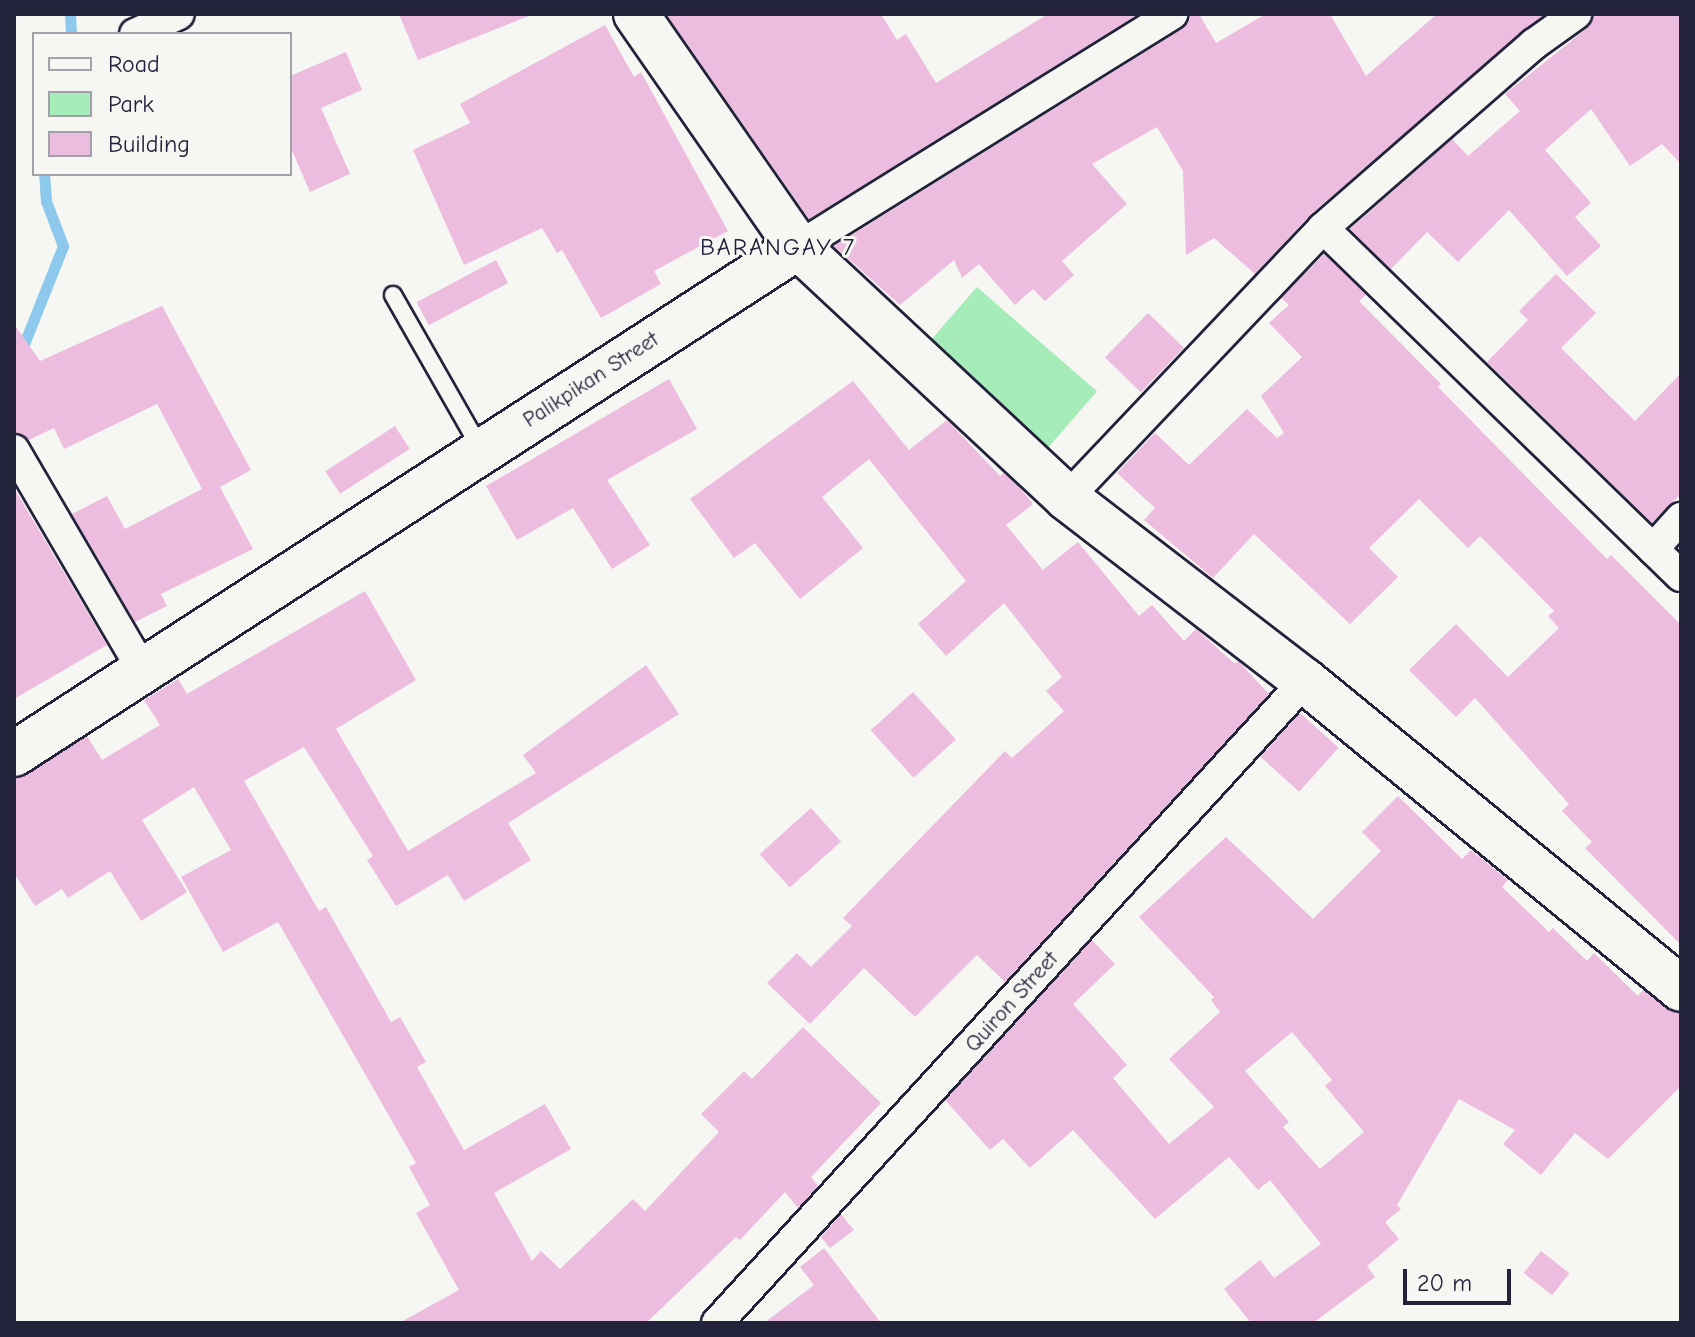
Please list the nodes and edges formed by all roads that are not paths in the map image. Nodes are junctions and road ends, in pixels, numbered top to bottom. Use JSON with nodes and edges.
{"nodes":[{"id":1,"x":179,"y":14,"type":"edge"},
{"id":2,"x":636,"y":14,"type":"edge"},
{"id":3,"x":1173,"y":14,"type":"edge"},
{"id":4,"x":1576,"y":14,"type":"edge"},
{"id":5,"x":139,"y":32,"type":"edge"},
{"id":6,"x":1323,"y":228,"type":"junction"},
{"id":7,"x":798,"y":247,"type":"junction"},
{"id":8,"x":393,"y":295,"type":"dead end"},
{"id":9,"x":14,"y":450,"type":"edge"},
{"id":10,"x":481,"y":450,"type":"junction"},
{"id":11,"x":1067,"y":498,"type":"junction"},
{"id":12,"x":1681,"y":518,"type":"edge"},
{"id":13,"x":1653,"y":549,"type":"junction"},
{"id":14,"x":1681,"y":576,"type":"edge"},
{"id":15,"x":143,"y":671,"type":"junction"},
{"id":16,"x":1305,"y":681,"type":"junction"},
{"id":17,"x":14,"y":754,"type":"edge"},
{"id":18,"x":1681,"y":989,"type":"edge"},
{"id":19,"x":717,"y":1323,"type":"edge"}],
"edges":[{"from":1,"to":5,"type":"street"},
{"from":2,"to":7,"type":"street"},
{"from":3,"to":7,"type":"street","name":"Palikpikan Street"},
{"from":4,"to":6,"type":"street"},
{"from":6,"to":11,"type":"street"},
{"from":6,"to":13,"type":"street"},
{"from":7,"to":10,"type":"street","name":"Palikpikan Street"},
{"from":7,"to":11,"type":"street"},
{"from":8,"to":10,"type":"lane"},
{"from":9,"to":15,"type":"street"},
{"from":10,"to":15,"type":"street","name":"Palikpikan Street"},
{"from":11,"to":16,"type":"street"},
{"from":12,"to":13,"type":"street"},
{"from":13,"to":14,"type":"street"},
{"from":15,"to":17,"type":"street","name":"Palikpikan Street"},
{"from":16,"to":18,"type":"street"},
{"from":16,"to":19,"type":"street","name":"Quiron Street"}]}
